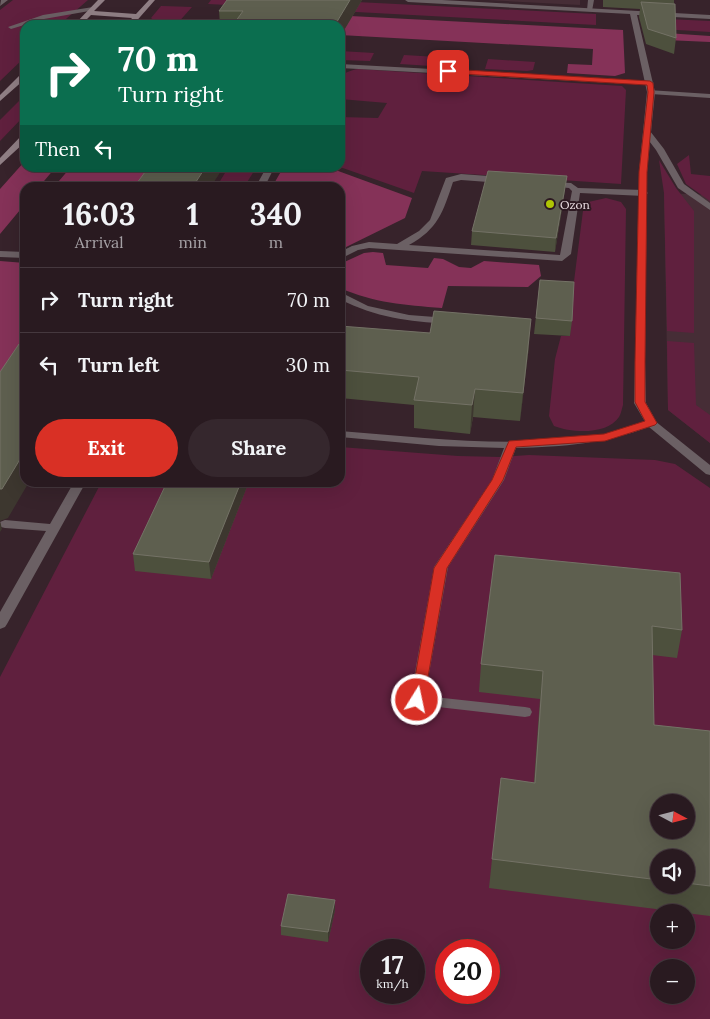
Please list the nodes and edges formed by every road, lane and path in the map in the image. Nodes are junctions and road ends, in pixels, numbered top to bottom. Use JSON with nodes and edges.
{"nodes":[{"id":1,"x":5,"y":0,"type":"edge"},
{"id":2,"x":102,"y":0,"type":"edge"},
{"id":3,"x":152,"y":0,"type":"edge"},
{"id":4,"x":408,"y":0,"type":"edge"},
{"id":5,"x":591,"y":0,"type":"edge"},
{"id":6,"x":448,"y":1,"type":"edge"},
{"id":7,"x":0,"y":4,"type":"edge"},
{"id":8,"x":590,"y":10,"type":"junction"},
{"id":9,"x":90,"y":11,"type":"junction"},
{"id":10,"x":633,"y":12,"type":"junction"},
{"id":11,"x":138,"y":16,"type":"junction"},
{"id":12,"x":710,"y":17,"type":"edge"},
{"id":13,"x":31,"y":20,"type":"edge"},
{"id":14,"x":81,"y":20,"type":"edge"},
{"id":15,"x":134,"y":20,"type":"edge"},
{"id":16,"x":20,"y":24,"type":"edge"},
{"id":17,"x":11,"y":27,"type":"dead end"},
{"id":18,"x":345,"y":66,"type":"edge"},
{"id":19,"x":20,"y":80,"type":"edge"},
{"id":20,"x":650,"y":87,"type":"junction"},
{"id":21,"x":710,"y":96,"type":"edge"},
{"id":22,"x":0,"y":99,"type":"edge"},
{"id":23,"x":647,"y":133,"type":"junction"},
{"id":24,"x":20,"y":142,"type":"edge"},
{"id":25,"x":0,"y":163,"type":"edge"},
{"id":26,"x":515,"y":181,"type":"edge"},
{"id":27,"x":544,"y":183,"type":"edge"},
{"id":28,"x":576,"y":190,"type":"junction"},
{"id":29,"x":644,"y":193,"type":"junction"},
{"id":30,"x":710,"y":207,"type":"edge"},
{"id":31,"x":400,"y":246,"type":"junction"},
{"id":32,"x":345,"y":253,"type":"edge"},
{"id":33,"x":0,"y":254,"type":"edge"},
{"id":34,"x":20,"y":255,"type":"edge"},
{"id":35,"x":345,"y":298,"type":"edge"},
{"id":36,"x":459,"y":322,"type":"edge"},
{"id":37,"x":651,"y":423,"type":"junction"},
{"id":38,"x":345,"y":434,"type":"edge"},
{"id":39,"x":512,"y":444,"type":"junction"},
{"id":40,"x":710,"y":470,"type":"edge"},
{"id":41,"x":77,"y":487,"type":"edge"},
{"id":42,"x":5,"y":524,"type":"dead end"},
{"id":43,"x":54,"y":528,"type":"junction"},
{"id":44,"x":0,"y":624,"type":"edge"},
{"id":45,"x":525,"y":712,"type":"dead end"}],
"edges":[{"from":1,"to":7,"type":"street"},
{"from":2,"to":9,"type":"main road"},
{"from":3,"to":11,"type":"main road"},
{"from":4,"to":6,"type":"street"},
{"from":5,"to":8,"type":"street"},
{"from":6,"to":8,"type":"street"},
{"from":8,"to":10,"type":"street"},
{"from":9,"to":11,"type":"main road"},
{"from":9,"to":13,"type":"street"},
{"from":9,"to":14,"type":"main road"},
{"from":10,"to":12,"type":"street"},
{"from":10,"to":20,"type":"street"},
{"from":11,"to":15,"type":"main road"},
{"from":16,"to":17,"type":"street"},
{"from":18,"to":20,"type":"street"},
{"from":19,"to":22,"type":"main road"},
{"from":20,"to":21,"type":"street"},
{"from":20,"to":23,"type":"street"},
{"from":23,"to":29,"type":"street"},
{"from":23,"to":30,"type":"street"},
{"from":24,"to":25,"type":"main road"},
{"from":26,"to":31,"type":"street"},
{"from":27,"to":28,"type":"street"},
{"from":28,"to":29,"type":"street"},
{"from":28,"to":31,"type":"street"},
{"from":29,"to":37,"type":"street"},
{"from":31,"to":32,"type":"street"},
{"from":33,"to":34,"type":"street"},
{"from":35,"to":36,"type":"street"},
{"from":37,"to":39,"type":"street"},
{"from":37,"to":40,"type":"street"},
{"from":38,"to":39,"type":"street"},
{"from":39,"to":45,"type":"street"},
{"from":41,"to":43,"type":"street"},
{"from":42,"to":43,"type":"street"},
{"from":43,"to":44,"type":"street"}]}
